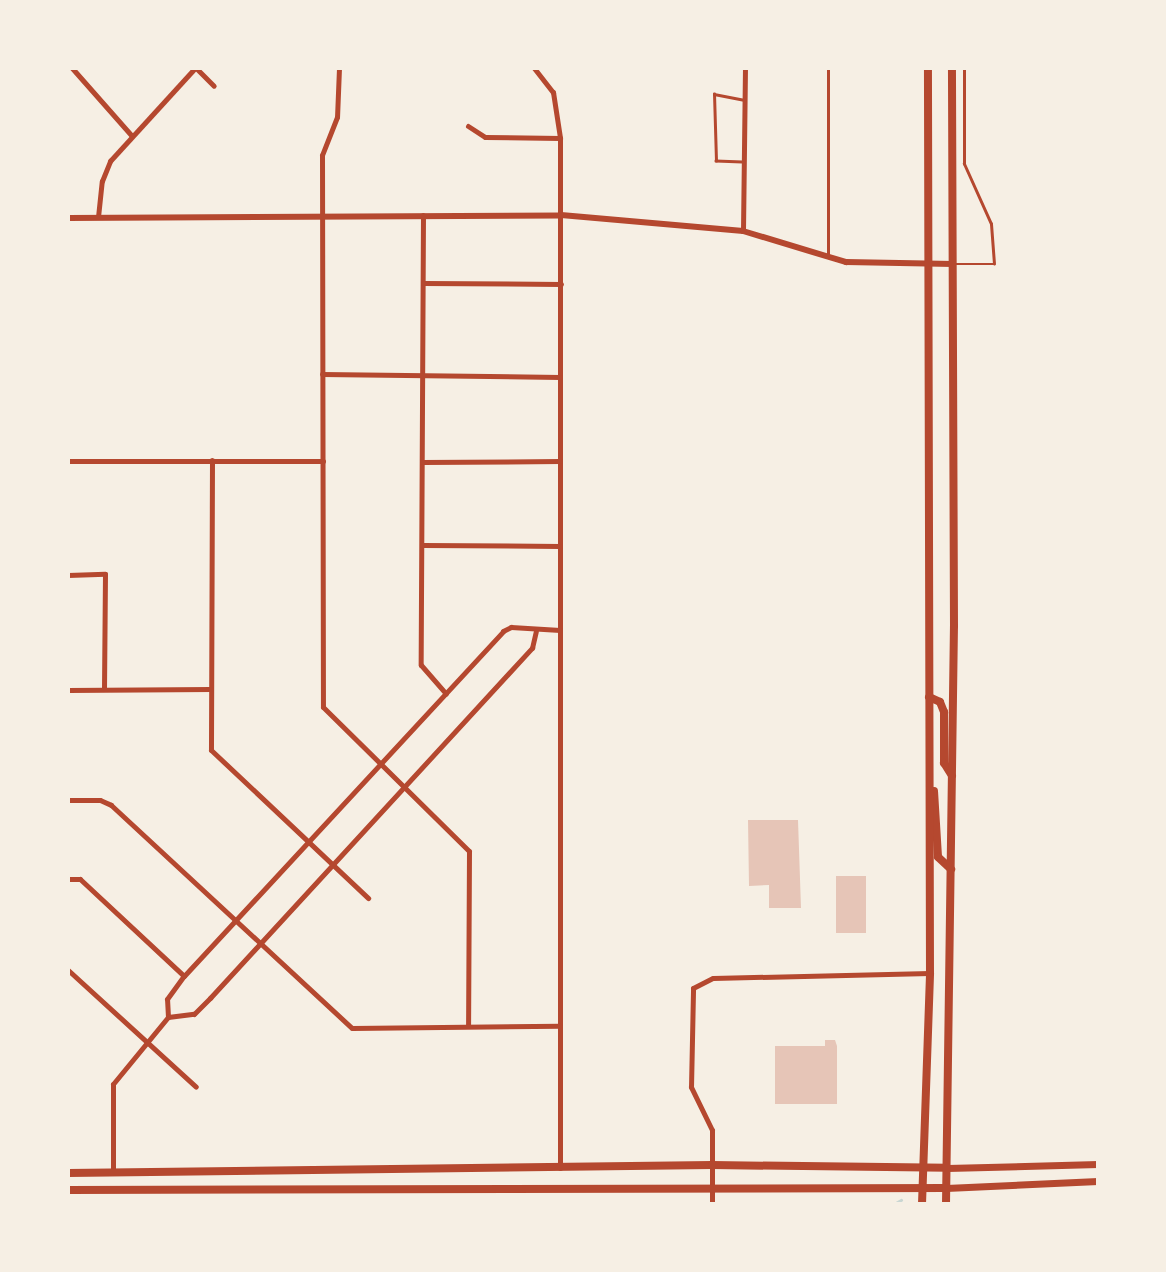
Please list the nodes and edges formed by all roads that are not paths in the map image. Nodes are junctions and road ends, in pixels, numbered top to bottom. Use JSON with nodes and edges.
{"nodes":[{"id":1,"x":72,"y":68,"type":"edge"},
{"id":2,"x":196,"y":68,"type":"edge"},
{"id":3,"x":339,"y":68,"type":"edge"},
{"id":4,"x":534,"y":68,"type":"edge"},
{"id":5,"x":745,"y":68,"type":"edge"},
{"id":6,"x":828,"y":68,"type":"edge"},
{"id":7,"x":928,"y":68,"type":"edge"},
{"id":8,"x":952,"y":68,"type":"edge"},
{"id":9,"x":964,"y":68,"type":"edge"},
{"id":10,"x":214,"y":86,"type":"dead end"},
{"id":11,"x":744,"y":100,"type":"junction"},
{"id":12,"x":468,"y":126,"type":"dead end"},
{"id":13,"x":131,"y":135,"type":"junction"},
{"id":14,"x":560,"y":138,"type":"junction"},
{"id":15,"x":743,"y":162,"type":"junction"},
{"id":16,"x":423,"y":215,"type":"junction"},
{"id":17,"x":561,"y":215,"type":"junction"},
{"id":18,"x":323,"y":216,"type":"junction"},
{"id":19,"x":98,"y":217,"type":"junction"},
{"id":20,"x":68,"y":218,"type":"edge"},
{"id":21,"x":743,"y":231,"type":"junction"},
{"id":22,"x":828,"y":258,"type":"junction"},
{"id":23,"x":931,"y":264,"type":"junction"},
{"id":24,"x":953,"y":264,"type":"junction"},
{"id":25,"x":423,"y":283,"type":"junction"},
{"id":26,"x":561,"y":284,"type":"junction"},
{"id":27,"x":322,"y":374,"type":"junction"},
{"id":28,"x":423,"y":375,"type":"junction"},
{"id":29,"x":560,"y":377,"type":"junction"},
{"id":30,"x":212,"y":460,"type":"junction"},
{"id":31,"x":68,"y":461,"type":"edge"},
{"id":32,"x":323,"y":461,"type":"junction"},
{"id":33,"x":559,"y":461,"type":"junction"},
{"id":34,"x":422,"y":462,"type":"junction"},
{"id":35,"x":422,"y":545,"type":"junction"},
{"id":36,"x":559,"y":546,"type":"junction"},
{"id":37,"x":68,"y":575,"type":"edge"},
{"id":38,"x":560,"y":630,"type":"junction"},
{"id":39,"x":536,"y":631,"type":"junction"},
{"id":40,"x":104,"y":689,"type":"junction"},
{"id":41,"x":211,"y":689,"type":"junction"},
{"id":42,"x":68,"y":690,"type":"edge"},
{"id":43,"x":446,"y":694,"type":"junction"},
{"id":44,"x":929,"y":697,"type":"junction"},
{"id":45,"x":379,"y":766,"type":"junction"},
{"id":46,"x":953,"y":776,"type":"junction"},
{"id":47,"x":930,"y":785,"type":"junction"},
{"id":48,"x":403,"y":788,"type":"junction"},
{"id":49,"x":68,"y":800,"type":"edge"},
{"id":50,"x":308,"y":842,"type":"junction"},
{"id":51,"x":332,"y":864,"type":"junction"},
{"id":52,"x":951,"y":869,"type":"junction"},
{"id":53,"x":68,"y":878,"type":"edge"},
{"id":54,"x":368,"y":898,"type":"dead end"},
{"id":55,"x":235,"y":921,"type":"junction"},
{"id":56,"x":259,"y":943,"type":"junction"},
{"id":57,"x":68,"y":970,"type":"edge"},
{"id":58,"x":930,"y":973,"type":"junction"},
{"id":59,"x":184,"y":976,"type":"junction"},
{"id":60,"x":168,"y":1017,"type":"junction"},
{"id":61,"x":468,"y":1026,"type":"junction"},
{"id":62,"x":560,"y":1026,"type":"junction"},
{"id":63,"x":146,"y":1042,"type":"junction"},
{"id":64,"x":196,"y":1087,"type":"dead end"},
{"id":65,"x":1098,"y":1164,"type":"edge"},
{"id":66,"x":712,"y":1166,"type":"junction"},
{"id":67,"x":560,"y":1168,"type":"junction"},
{"id":68,"x":947,"y":1168,"type":"junction"},
{"id":69,"x":923,"y":1169,"type":"junction"},
{"id":70,"x":68,"y":1172,"type":"edge"},
{"id":71,"x":113,"y":1172,"type":"junction"},
{"id":72,"x":1098,"y":1181,"type":"edge"},
{"id":73,"x":712,"y":1188,"type":"junction"},
{"id":74,"x":922,"y":1188,"type":"junction"},
{"id":75,"x":946,"y":1188,"type":"junction"},
{"id":76,"x":68,"y":1190,"type":"edge"},
{"id":77,"x":712,"y":1204,"type":"edge"},
{"id":78,"x":922,"y":1204,"type":"edge"},
{"id":79,"x":946,"y":1204,"type":"edge"}],
"edges":[{"from":1,"to":13,"type":"street"},
{"from":2,"to":10,"type":"street"},
{"from":2,"to":13,"type":"street"},
{"from":3,"to":18,"type":"street"},
{"from":4,"to":14,"type":"street"},
{"from":5,"to":11,"type":"street"},
{"from":6,"to":22,"type":"lane"},
{"from":7,"to":23,"type":"main road"},
{"from":8,"to":24,"type":"main road"},
{"from":9,"to":24,"type":"lane"},
{"from":11,"to":15,"type":"street"},
{"from":11,"to":15,"type":"lane"},
{"from":12,"to":14,"type":"street"},
{"from":13,"to":19,"type":"street"},
{"from":14,"to":17,"type":"street"},
{"from":15,"to":21,"type":"street"},
{"from":16,"to":17,"type":"street"},
{"from":16,"to":18,"type":"street"},
{"from":16,"to":25,"type":"street"},
{"from":17,"to":21,"type":"street"},
{"from":17,"to":26,"type":"street"},
{"from":18,"to":19,"type":"street"},
{"from":18,"to":27,"type":"street"},
{"from":19,"to":20,"type":"street"},
{"from":21,"to":22,"type":"street"},
{"from":22,"to":23,"type":"street"},
{"from":23,"to":24,"type":"street"},
{"from":23,"to":44,"type":"main road"},
{"from":24,"to":46,"type":"main road"},
{"from":25,"to":26,"type":"street"},
{"from":25,"to":28,"type":"street"},
{"from":26,"to":29,"type":"street"},
{"from":27,"to":28,"type":"street"},
{"from":27,"to":32,"type":"street"},
{"from":28,"to":29,"type":"street"},
{"from":28,"to":34,"type":"street"},
{"from":29,"to":33,"type":"street"},
{"from":30,"to":31,"type":"street"},
{"from":30,"to":32,"type":"street"},
{"from":30,"to":41,"type":"street"},
{"from":32,"to":45,"type":"street"},
{"from":33,"to":34,"type":"street"},
{"from":33,"to":36,"type":"street"},
{"from":34,"to":35,"type":"street"},
{"from":35,"to":36,"type":"street"},
{"from":35,"to":43,"type":"street"},
{"from":36,"to":38,"type":"street"},
{"from":37,"to":40,"type":"street"},
{"from":38,"to":39,"type":"street"},
{"from":38,"to":62,"type":"street"},
{"from":39,"to":43,"type":"street"},
{"from":39,"to":48,"type":"street"},
{"from":40,"to":41,"type":"street"},
{"from":40,"to":42,"type":"street"},
{"from":41,"to":50,"type":"street"},
{"from":43,"to":45,"type":"street"},
{"from":44,"to":46,"type":"main road"},
{"from":44,"to":47,"type":"main road"},
{"from":45,"to":48,"type":"street"},
{"from":45,"to":50,"type":"street"},
{"from":46,"to":52,"type":"main road"},
{"from":47,"to":52,"type":"main road"},
{"from":47,"to":58,"type":"main road"},
{"from":48,"to":51,"type":"street"},
{"from":48,"to":61,"type":"street"},
{"from":49,"to":55,"type":"street"},
{"from":50,"to":51,"type":"street"},
{"from":50,"to":55,"type":"street"},
{"from":51,"to":54,"type":"street"},
{"from":51,"to":56,"type":"street"},
{"from":52,"to":68,"type":"main road"},
{"from":53,"to":59,"type":"street"},
{"from":55,"to":56,"type":"street"},
{"from":55,"to":59,"type":"street"},
{"from":56,"to":60,"type":"street"},
{"from":56,"to":61,"type":"street"},
{"from":57,"to":63,"type":"street"},
{"from":58,"to":66,"type":"street"},
{"from":58,"to":69,"type":"main road"},
{"from":59,"to":60,"type":"street"},
{"from":60,"to":63,"type":"street"},
{"from":61,"to":62,"type":"street"},
{"from":62,"to":67,"type":"street"},
{"from":63,"to":64,"type":"street"},
{"from":63,"to":71,"type":"street"},
{"from":65,"to":68,"type":"main road"},
{"from":66,"to":67,"type":"main road"},
{"from":66,"to":69,"type":"main road"},
{"from":66,"to":73,"type":"street"},
{"from":67,"to":71,"type":"main road"},
{"from":68,"to":69,"type":"main road"},
{"from":68,"to":75,"type":"main road"},
{"from":69,"to":74,"type":"main road"},
{"from":70,"to":71,"type":"main road"},
{"from":72,"to":75,"type":"main road"},
{"from":73,"to":74,"type":"main road"},
{"from":73,"to":76,"type":"main road"},
{"from":73,"to":77,"type":"street"},
{"from":74,"to":75,"type":"main road"},
{"from":74,"to":78,"type":"main road"},
{"from":75,"to":79,"type":"main road"}]}
